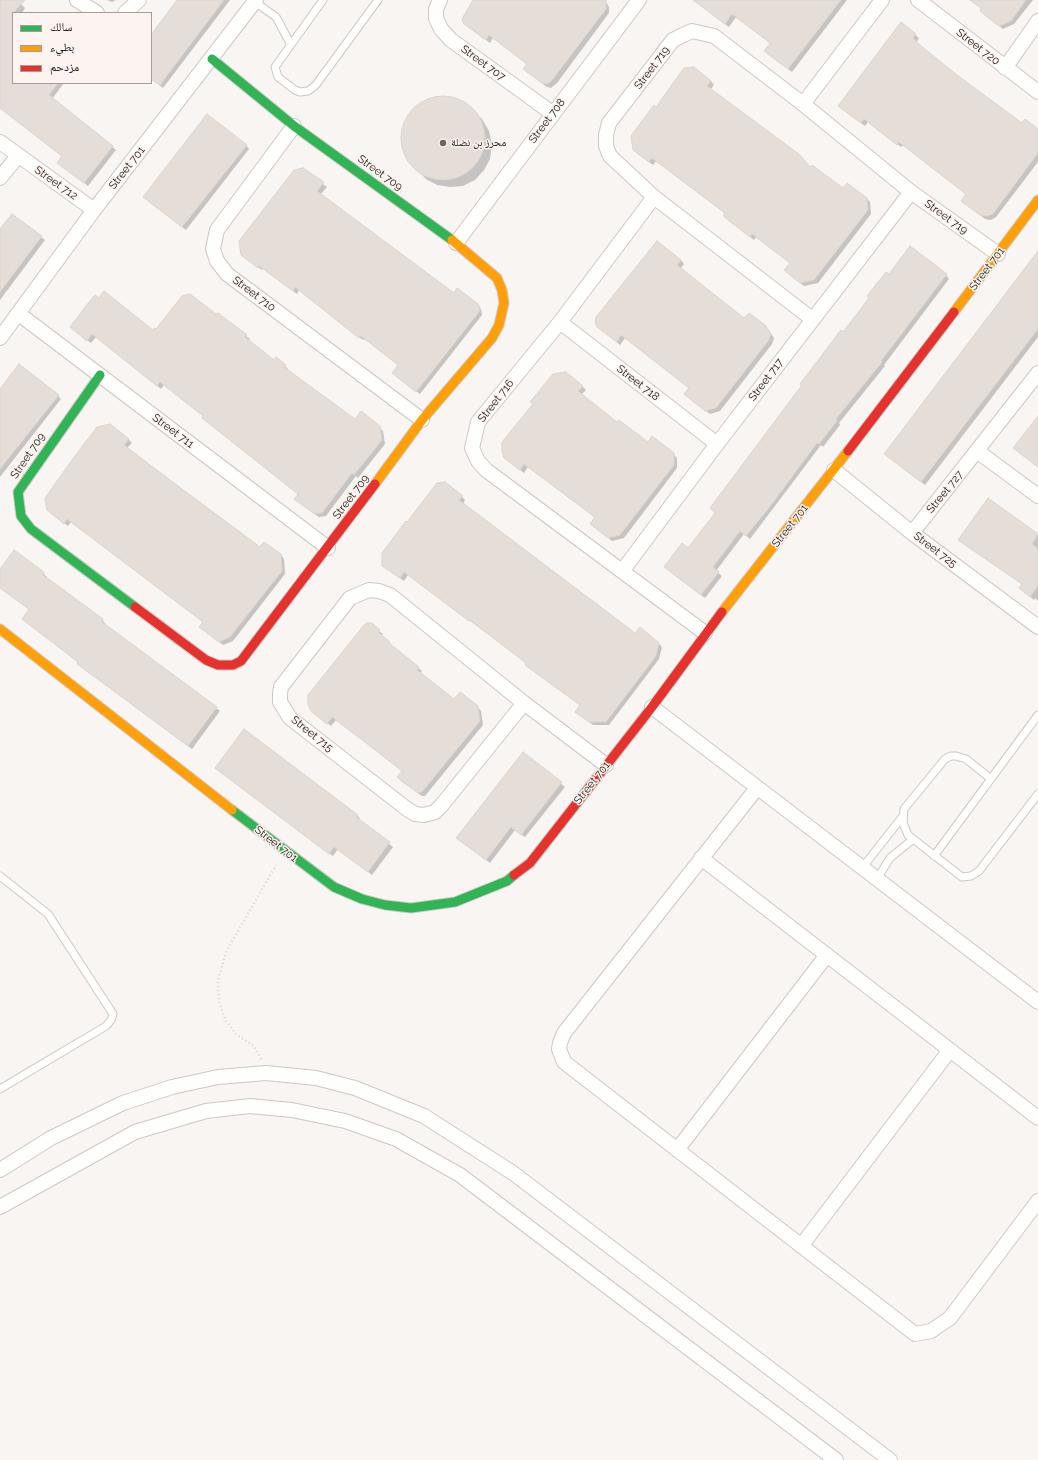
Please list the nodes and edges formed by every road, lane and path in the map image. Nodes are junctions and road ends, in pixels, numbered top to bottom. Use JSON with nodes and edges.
{"nodes":[{"id":1,"x":77,"y":0,"type":"edge"},
{"id":2,"x":139,"y":0,"type":"edge"},
{"id":3,"x":323,"y":0,"type":"edge"},
{"id":4,"x":378,"y":0,"type":"edge"},
{"id":5,"x":440,"y":0,"type":"edge"},
{"id":6,"x":639,"y":0,"type":"edge"},
{"id":7,"x":882,"y":0,"type":"edge"},
{"id":8,"x":918,"y":0,"type":"edge"},
{"id":9,"x":256,"y":1,"type":"edge"},
{"id":10,"x":95,"y":12,"type":"edge"},
{"id":11,"x":126,"y":12,"type":"edge"},
{"id":12,"x":1038,"y":21,"type":"edge"},
{"id":13,"x":290,"y":43,"type":"junction"},
{"id":14,"x":212,"y":59,"type":"junction"},
{"id":15,"x":1005,"y":68,"type":"junction"},
{"id":16,"x":1038,"y":92,"type":"edge"},
{"id":17,"x":803,"y":104,"type":"junction"},
{"id":18,"x":552,"y":114,"type":"junction"},
{"id":19,"x":294,"y":126,"type":"junction"},
{"id":20,"x":0,"y":142,"type":"edge"},
{"id":21,"x":18,"y":156,"type":"junction"},
{"id":22,"x":0,"y":178,"type":"edge"},
{"id":23,"x":910,"y":192,"type":"junction"},
{"id":24,"x":654,"y":197,"type":"junction"},
{"id":25,"x":1038,"y":200,"type":"edge"},
{"id":26,"x":94,"y":210,"type":"junction"},
{"id":27,"x":456,"y":243,"type":"junction"},
{"id":28,"x":998,"y":254,"type":"junction"},
{"id":29,"x":19,"y":314,"type":"junction"},
{"id":30,"x":812,"y":319,"type":"junction"},
{"id":31,"x":560,"y":322,"type":"junction"},
{"id":32,"x":0,"y":338,"type":"edge"},
{"id":33,"x":1038,"y":373,"type":"edge"},
{"id":34,"x":100,"y":375,"type":"junction"},
{"id":35,"x":422,"y":420,"type":"junction"},
{"id":36,"x":716,"y":444,"type":"junction"},
{"id":37,"x":978,"y":451,"type":"junction"},
{"id":38,"x":834,"y":470,"type":"junction"},
{"id":39,"x":1038,"y":496,"type":"edge"},
{"id":40,"x":912,"y":533,"type":"junction"},
{"id":41,"x":328,"y":548,"type":"junction"},
{"id":42,"x":623,"y":570,"type":"junction"},
{"id":43,"x":1038,"y":627,"type":"edge"},
{"id":44,"x":0,"y":629,"type":"edge"},
{"id":45,"x":705,"y":633,"type":"junction"},
{"id":46,"x":524,"y":703,"type":"junction"},
{"id":47,"x":652,"y":707,"type":"junction"},
{"id":48,"x":1038,"y":714,"type":"edge"},
{"id":49,"x":606,"y":765,"type":"junction"},
{"id":50,"x":991,"y":779,"type":"junction"},
{"id":51,"x":757,"y":788,"type":"junction"},
{"id":52,"x":1038,"y":794,"type":"edge"},
{"id":53,"x":903,"y":816,"type":"junction"},
{"id":54,"x":912,"y":840,"type":"junction"},
{"id":55,"x":284,"y":851,"type":"junction"},
{"id":56,"x":934,"y":856,"type":"junction"},
{"id":57,"x":702,"y":858,"type":"junction"},
{"id":58,"x":862,"y":868,"type":"junction"},
{"id":59,"x":0,"y":876,"type":"edge"},
{"id":60,"x":877,"y":879,"type":"junction"},
{"id":61,"x":826,"y":955,"type":"junction"},
{"id":62,"x":1038,"y":1002,"type":"edge"},
{"id":63,"x":950,"y":1050,"type":"junction"},
{"id":64,"x":266,"y":1073,"type":"junction"},
{"id":65,"x":0,"y":1089,"type":"edge"},
{"id":66,"x":1038,"y":1118,"type":"edge"},
{"id":67,"x":678,"y":1150,"type":"junction"},
{"id":68,"x":0,"y":1170,"type":"edge"},
{"id":69,"x":1038,"y":1201,"type":"edge"},
{"id":70,"x":0,"y":1207,"type":"edge"},
{"id":71,"x":801,"y":1246,"type":"junction"},
{"id":72,"x":836,"y":1460,"type":"edge"},
{"id":73,"x":890,"y":1460,"type":"edge"}],
"edges":[{"from":1,"to":10,"type":"street"},
{"from":2,"to":11,"type":"street"},
{"from":3,"to":13,"type":"lane"},
{"from":4,"to":13,"type":"lane"},
{"from":5,"to":18,"type":"street","name":"Street 707"},
{"from":6,"to":18,"type":"street","name":"Street 708"},
{"from":7,"to":17,"type":"street"},
{"from":8,"to":15,"type":"street","name":"Street 720"},
{"from":9,"to":13,"type":"lane"},
{"from":9,"to":14,"type":"street","name":"Street 701"},
{"from":12,"to":15,"type":"street"},
{"from":14,"to":19,"type":"street","name":"Street 709"},
{"from":14,"to":26,"type":"street","name":"Street 701"},
{"from":15,"to":16,"type":"street","name":"Street 720"},
{"from":17,"to":23,"type":"street","name":"Street 719"},
{"from":17,"to":24,"type":"street","name":"Street 719"},
{"from":18,"to":27,"type":"street","name":"Street 708"},
{"from":19,"to":27,"type":"street","name":"Street 709"},
{"from":19,"to":35,"type":"street","name":"Street 710"},
{"from":20,"to":21,"type":"street","name":"Street 712"},
{"from":21,"to":22,"type":"street"},
{"from":21,"to":26,"type":"street","name":"Street 712"},
{"from":23,"to":28,"type":"street","name":"Street 719"},
{"from":23,"to":30,"type":"street","name":"Street 717"},
{"from":24,"to":30,"type":"street","name":"Street 719"},
{"from":24,"to":31,"type":"street","name":"Street 716"},
{"from":25,"to":28,"type":"street","name":"Street 701"},
{"from":26,"to":29,"type":"street","name":"Street 701"},
{"from":27,"to":35,"type":"street","name":"Street 709"},
{"from":28,"to":38,"type":"street","name":"Street 701"},
{"from":29,"to":32,"type":"street","name":"Street 701"},
{"from":29,"to":34,"type":"street","name":"Street 711"},
{"from":30,"to":36,"type":"street","name":"Street 717"},
{"from":31,"to":36,"type":"street","name":"Street 718"},
{"from":31,"to":42,"type":"street","name":"Street 716"},
{"from":33,"to":37,"type":"street","name":"Street 727"},
{"from":34,"to":41,"type":"street","name":"Street 711"},
{"from":34,"to":41,"type":"street","name":"Street 709"},
{"from":35,"to":41,"type":"street","name":"Street 709"},
{"from":36,"to":42,"type":"street","name":"Street 717"},
{"from":37,"to":39,"type":"street"},
{"from":37,"to":40,"type":"street","name":"Street 727"},
{"from":38,"to":40,"type":"street","name":"Street 725"},
{"from":38,"to":45,"type":"street","name":"Street 701"},
{"from":40,"to":43,"type":"street","name":"Street 725"},
{"from":42,"to":45,"type":"street","name":"Street 716"},
{"from":44,"to":55,"type":"street","name":"Street 701"},
{"from":45,"to":47,"type":"street","name":"Street 701"},
{"from":46,"to":46,"type":"street","name":"Street 715"},
{"from":46,"to":49,"type":"street","name":"Street 715"},
{"from":47,"to":49,"type":"street","name":"Street 701"},
{"from":47,"to":51,"type":"street"},
{"from":48,"to":50,"type":"lane"},
{"from":49,"to":55,"type":"street","name":"Street 701"},
{"from":50,"to":53,"type":"lane"},
{"from":50,"to":56,"type":"lane"},
{"from":51,"to":57,"type":"street"},
{"from":51,"to":58,"type":"street"},
{"from":52,"to":56,"type":"lane"},
{"from":53,"to":54,"type":"lane"},
{"from":53,"to":58,"type":"lane"},
{"from":54,"to":56,"type":"lane"},
{"from":54,"to":60,"type":"lane"},
{"from":55,"to":64,"type":"path"},
{"from":57,"to":61,"type":"street"},
{"from":57,"to":67,"type":"street"},
{"from":58,"to":60,"type":"street"},
{"from":59,"to":65,"type":"lane"},
{"from":60,"to":62,"type":"street"},
{"from":61,"to":63,"type":"street"},
{"from":61,"to":67,"type":"street"},
{"from":63,"to":66,"type":"street"},
{"from":63,"to":71,"type":"street"},
{"from":64,"to":68,"type":"street"},
{"from":64,"to":73,"type":"street"},
{"from":67,"to":71,"type":"street"},
{"from":69,"to":71,"type":"street"},
{"from":70,"to":72,"type":"street"}]}
